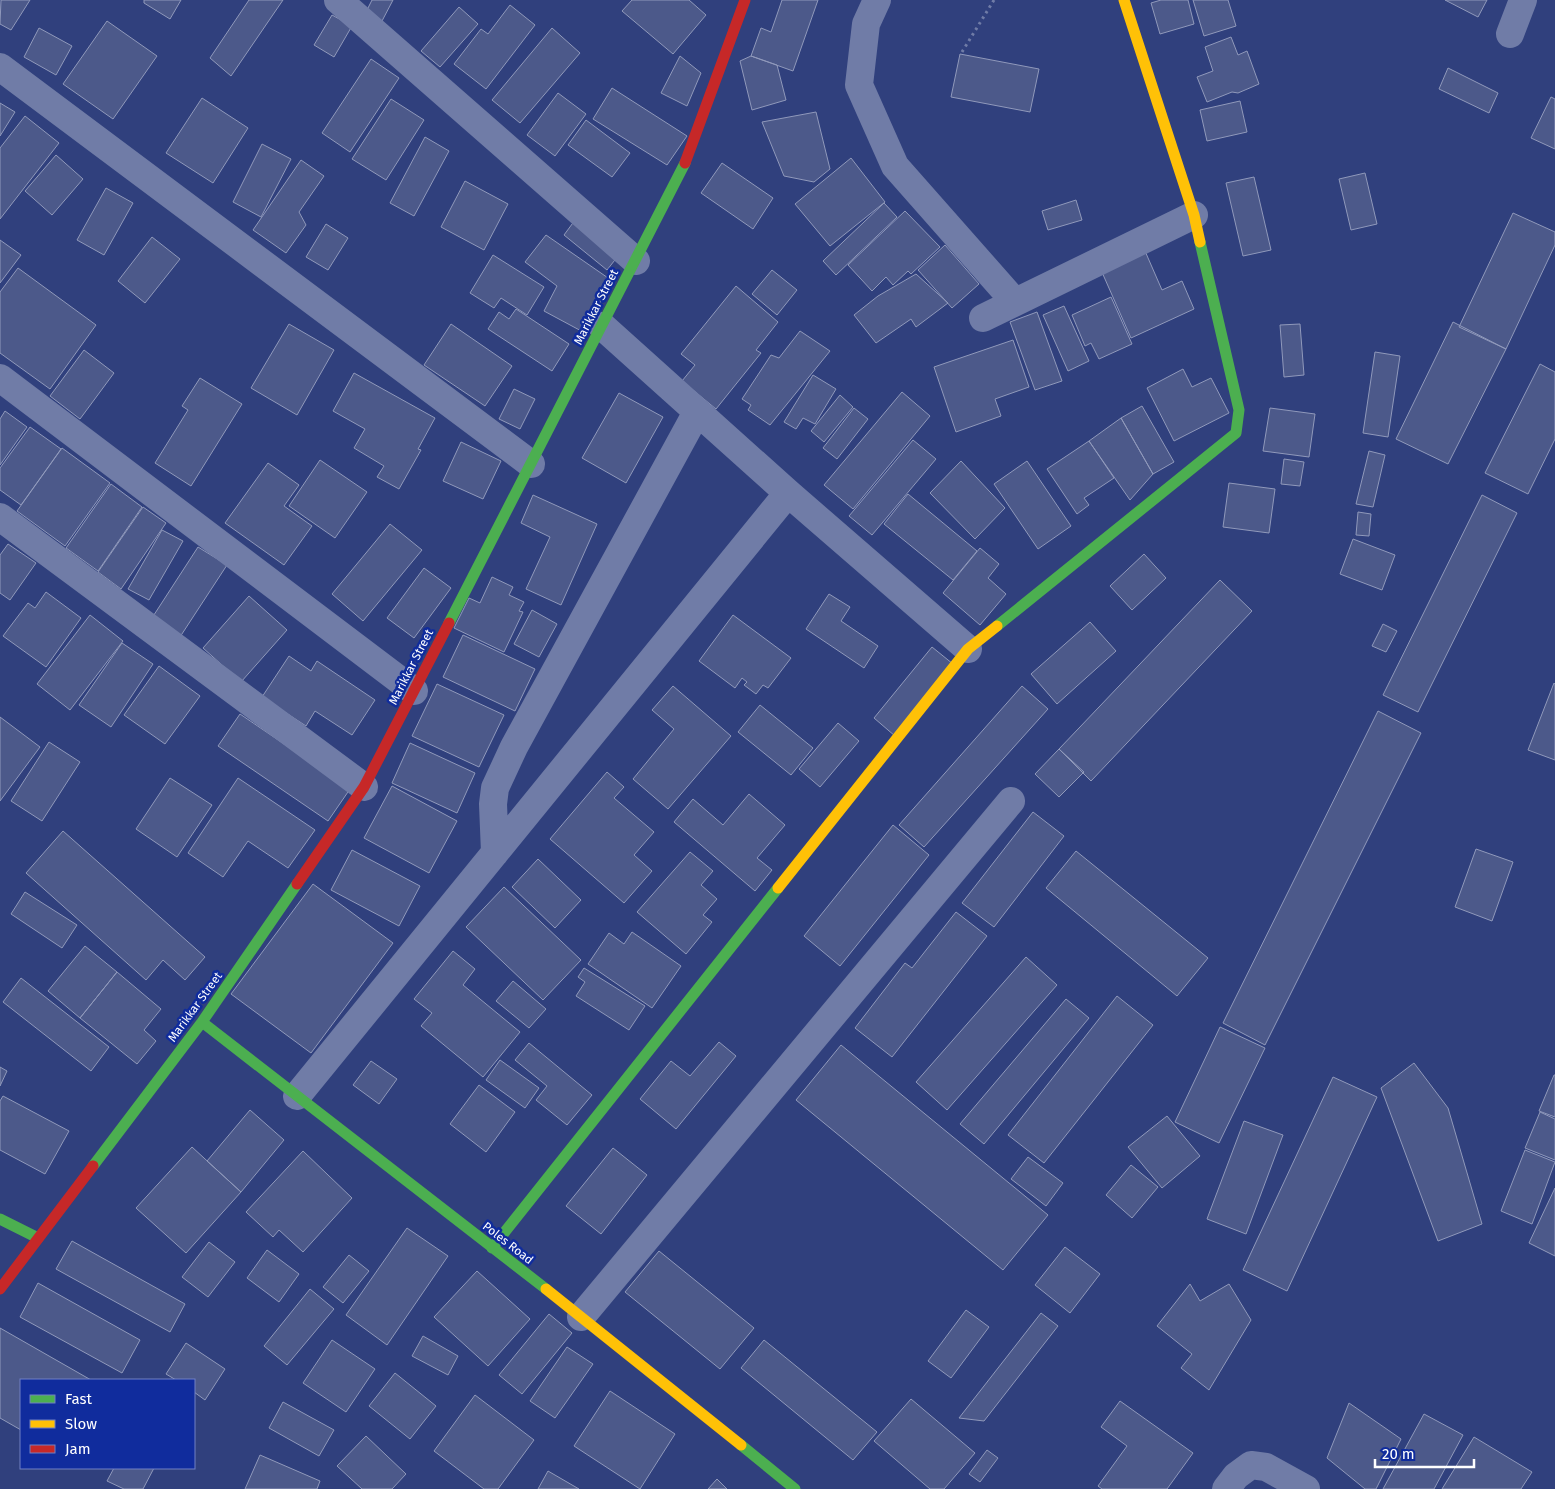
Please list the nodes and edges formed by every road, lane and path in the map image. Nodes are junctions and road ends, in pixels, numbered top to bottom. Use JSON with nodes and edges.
{"nodes":[{"id":1,"x":338,"y":0,"type":"edge"},
{"id":2,"x":745,"y":0,"type":"edge"},
{"id":3,"x":877,"y":0,"type":"edge"},
{"id":4,"x":994,"y":0,"type":"edge"},
{"id":5,"x":1124,"y":0,"type":"edge"},
{"id":6,"x":1524,"y":0,"type":"edge"},
{"id":7,"x":1510,"y":34,"type":"dead end"},
{"id":8,"x":962,"y":52,"type":"dead end"},
{"id":9,"x":0,"y":67,"type":"edge"},
{"id":10,"x":1194,"y":215,"type":"junction"},
{"id":11,"x":636,"y":261,"type":"junction"},
{"id":12,"x":1015,"y":302,"type":"junction"},
{"id":13,"x":983,"y":318,"type":"dead end"},
{"id":14,"x":602,"y":326,"type":"junction"},
{"id":15,"x":0,"y":378,"type":"edge"},
{"id":16,"x":697,"y":412,"type":"junction"},
{"id":17,"x":531,"y":464,"type":"junction"},
{"id":18,"x":788,"y":493,"type":"junction"},
{"id":19,"x":0,"y":517,"type":"edge"},
{"id":20,"x":968,"y":649,"type":"junction"},
{"id":21,"x":414,"y":691,"type":"junction"},
{"id":22,"x":364,"y":787,"type":"junction"},
{"id":23,"x":1011,"y":801,"type":"dead end"},
{"id":24,"x":495,"y":853,"type":"junction"},
{"id":25,"x":202,"y":1022,"type":"junction"},
{"id":26,"x":297,"y":1096,"type":"junction"},
{"id":27,"x":0,"y":1219,"type":"edge"},
{"id":28,"x":38,"y":1238,"type":"junction"},
{"id":29,"x":492,"y":1248,"type":"junction"},
{"id":30,"x":0,"y":1288,"type":"edge"},
{"id":31,"x":581,"y":1317,"type":"junction"},
{"id":32,"x":795,"y":1489,"type":"edge"},
{"id":33,"x":1226,"y":1489,"type":"edge"},
{"id":34,"x":1306,"y":1489,"type":"edge"}],
"edges":[{"from":1,"to":11,"type":"street"},
{"from":2,"to":11,"type":"street","name":"Marikkar Street"},
{"from":3,"to":12,"type":"street"},
{"from":4,"to":8,"type":"path"},
{"from":5,"to":10,"type":"street"},
{"from":6,"to":7,"type":"street"},
{"from":9,"to":17,"type":"street"},
{"from":10,"to":12,"type":"street"},
{"from":10,"to":20,"type":"street"},
{"from":11,"to":14,"type":"street","name":"Marikkar Street"},
{"from":12,"to":13,"type":"street"},
{"from":14,"to":16,"type":"street"},
{"from":14,"to":17,"type":"street","name":"Marikkar Street"},
{"from":15,"to":21,"type":"street"},
{"from":16,"to":18,"type":"street"},
{"from":16,"to":24,"type":"street"},
{"from":17,"to":21,"type":"street","name":"Marikkar Street"},
{"from":18,"to":20,"type":"street"},
{"from":18,"to":24,"type":"street"},
{"from":19,"to":22,"type":"street"},
{"from":20,"to":29,"type":"street"},
{"from":21,"to":22,"type":"street","name":"Marikkar Street"},
{"from":22,"to":25,"type":"street","name":"Marikkar Street"},
{"from":23,"to":31,"type":"street"},
{"from":24,"to":26,"type":"street"},
{"from":25,"to":26,"type":"street","name":"Poles Road"},
{"from":25,"to":28,"type":"street","name":"Marikkar Street"},
{"from":26,"to":29,"type":"street","name":"Poles Road"},
{"from":27,"to":28,"type":"street"},
{"from":28,"to":30,"type":"street","name":"Marikkar Street"},
{"from":29,"to":31,"type":"street","name":"Poles Road"},
{"from":31,"to":32,"type":"street","name":"Poles Road"},
{"from":33,"to":34,"type":"street"}]}
